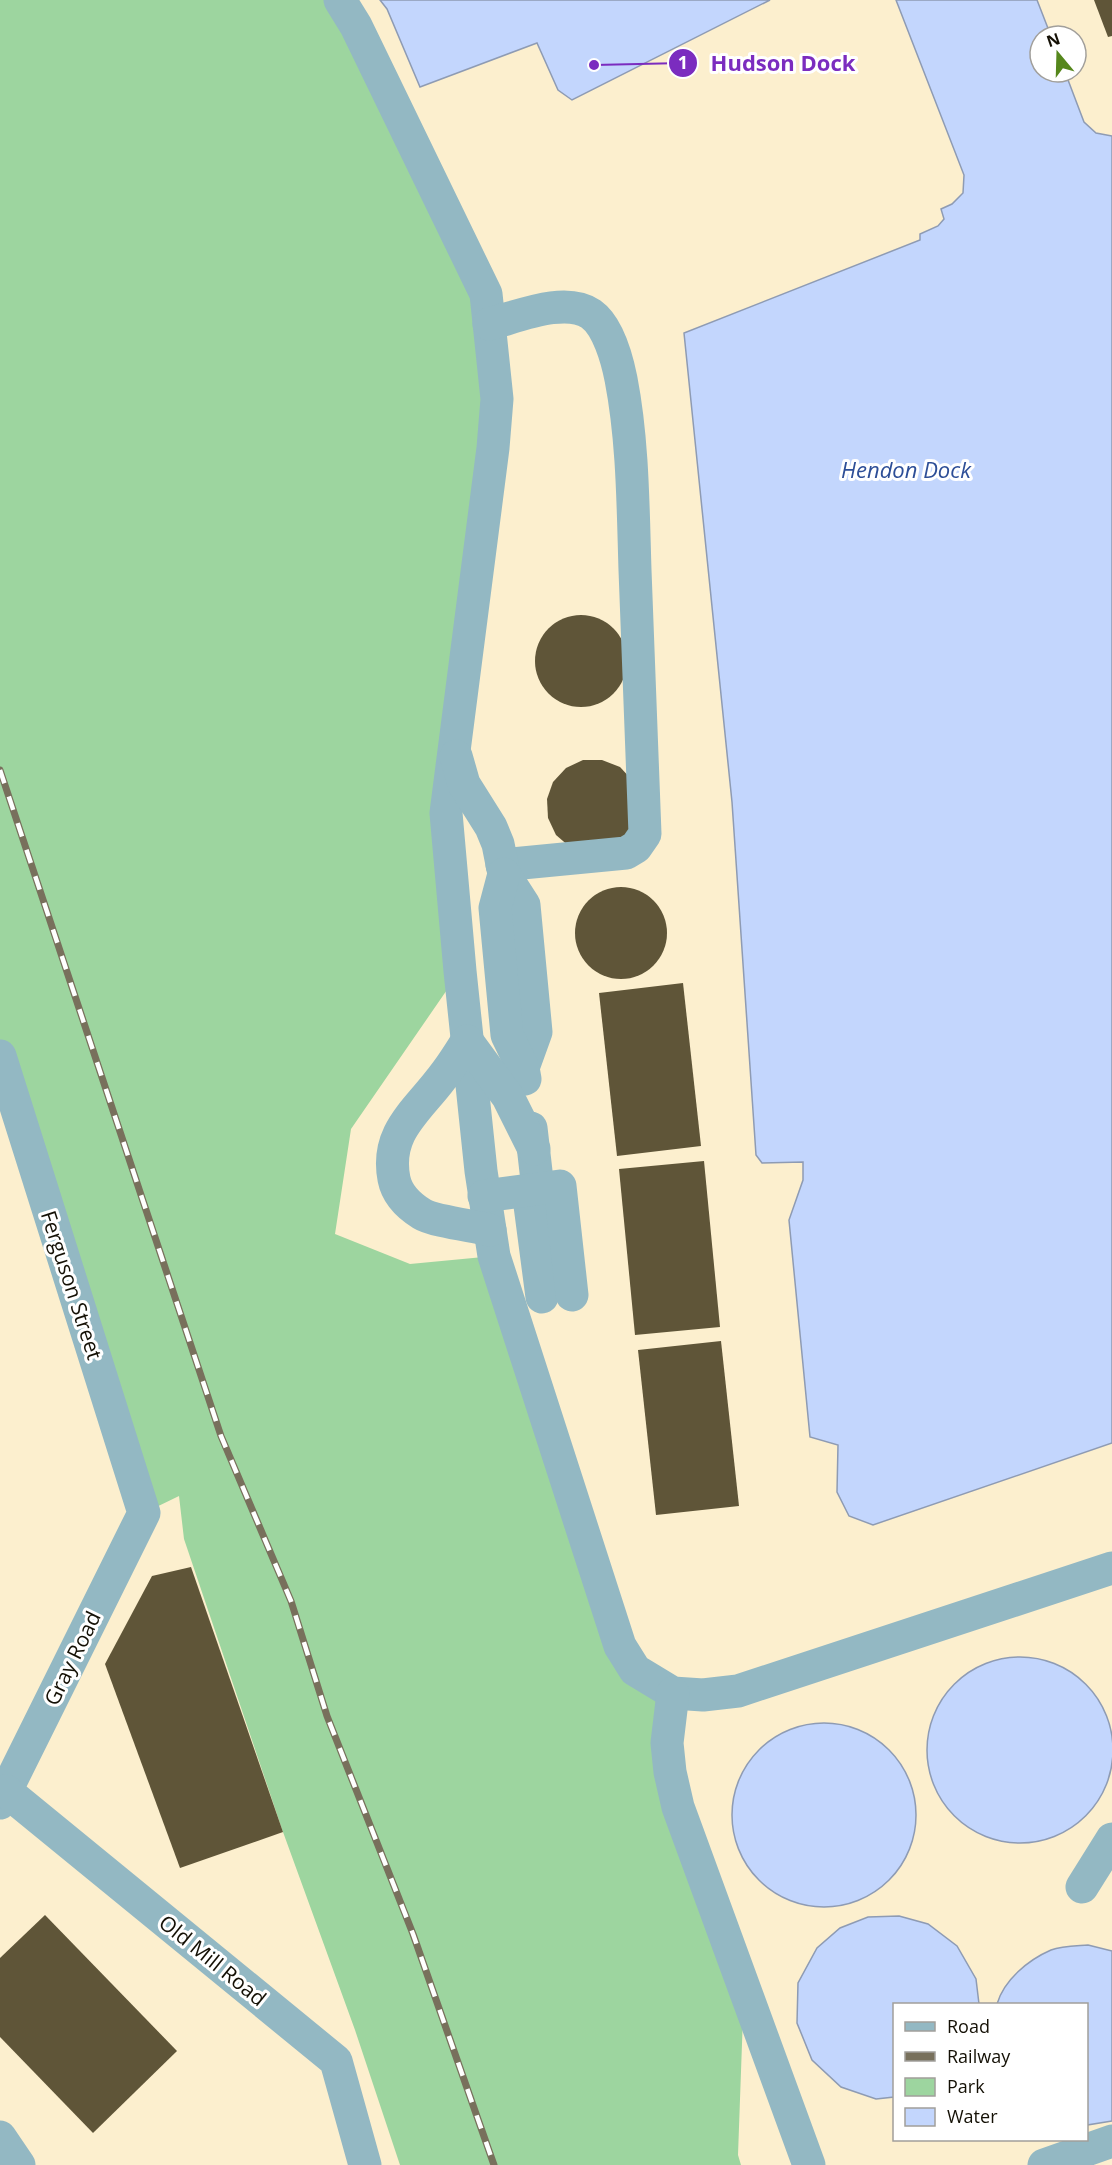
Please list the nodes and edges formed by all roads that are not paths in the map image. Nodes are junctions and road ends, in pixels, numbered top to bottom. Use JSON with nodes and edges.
{"nodes":[{"id":1,"x":340,"y":0,"type":"edge"},
{"id":2,"x":489,"y":324,"type":"junction"},
{"id":3,"x":454,"y":749,"type":"junction"},
{"id":4,"x":503,"y":870,"type":"junction"},
{"id":5,"x":467,"y":1041,"type":"junction"},
{"id":6,"x":0,"y":1056,"type":"edge"},
{"id":7,"x":534,"y":1149,"type":"junction"},
{"id":8,"x":533,"y":1189,"type":"junction"},
{"id":9,"x":484,"y":1196,"type":"junction"},
{"id":10,"x":490,"y":1230,"type":"junction"},
{"id":11,"x":557,"y":1296,"type":"dead end"},
{"id":12,"x":144,"y":1513,"type":"joint"},
{"id":13,"x":1112,"y":1568,"type":"edge"},
{"id":14,"x":673,"y":1693,"type":"junction"},
{"id":15,"x":3,"y":1797,"type":"edge"},
{"id":16,"x":1112,"y":1839,"type":"edge"},
{"id":17,"x":1082,"y":1887,"type":"dead end"},
{"id":18,"x":1112,"y":2141,"type":"edge"},
{"id":19,"x":365,"y":2165,"type":"edge"},
{"id":20,"x":809,"y":2165,"type":"edge"},
{"id":21,"x":1044,"y":2165,"type":"edge"}],
"edges":[{"from":1,"to":2,"type":"lane"},
{"from":2,"to":3,"type":"lane"},
{"from":2,"to":4,"type":"lane"},
{"from":3,"to":4,"type":"lane"},
{"from":3,"to":5,"type":"lane"},
{"from":4,"to":7,"type":"lane"},
{"from":5,"to":7,"type":"lane"},
{"from":5,"to":9,"type":"lane"},
{"from":5,"to":10,"type":"lane"},
{"from":6,"to":12,"type":"lane","name":"Ferguson Street"},
{"from":7,"to":8,"type":"lane"},
{"from":8,"to":9,"type":"lane"},
{"from":8,"to":11,"type":"lane"},
{"from":9,"to":10,"type":"lane"},
{"from":10,"to":14,"type":"lane"},
{"from":12,"to":15,"type":"lane","name":"Gray Road"},
{"from":13,"to":14,"type":"lane"},
{"from":14,"to":20,"type":"lane"},
{"from":15,"to":19,"type":"lane","name":"Old Mill Road"},
{"from":16,"to":17,"type":"lane"},
{"from":18,"to":21,"type":"lane"}]}
